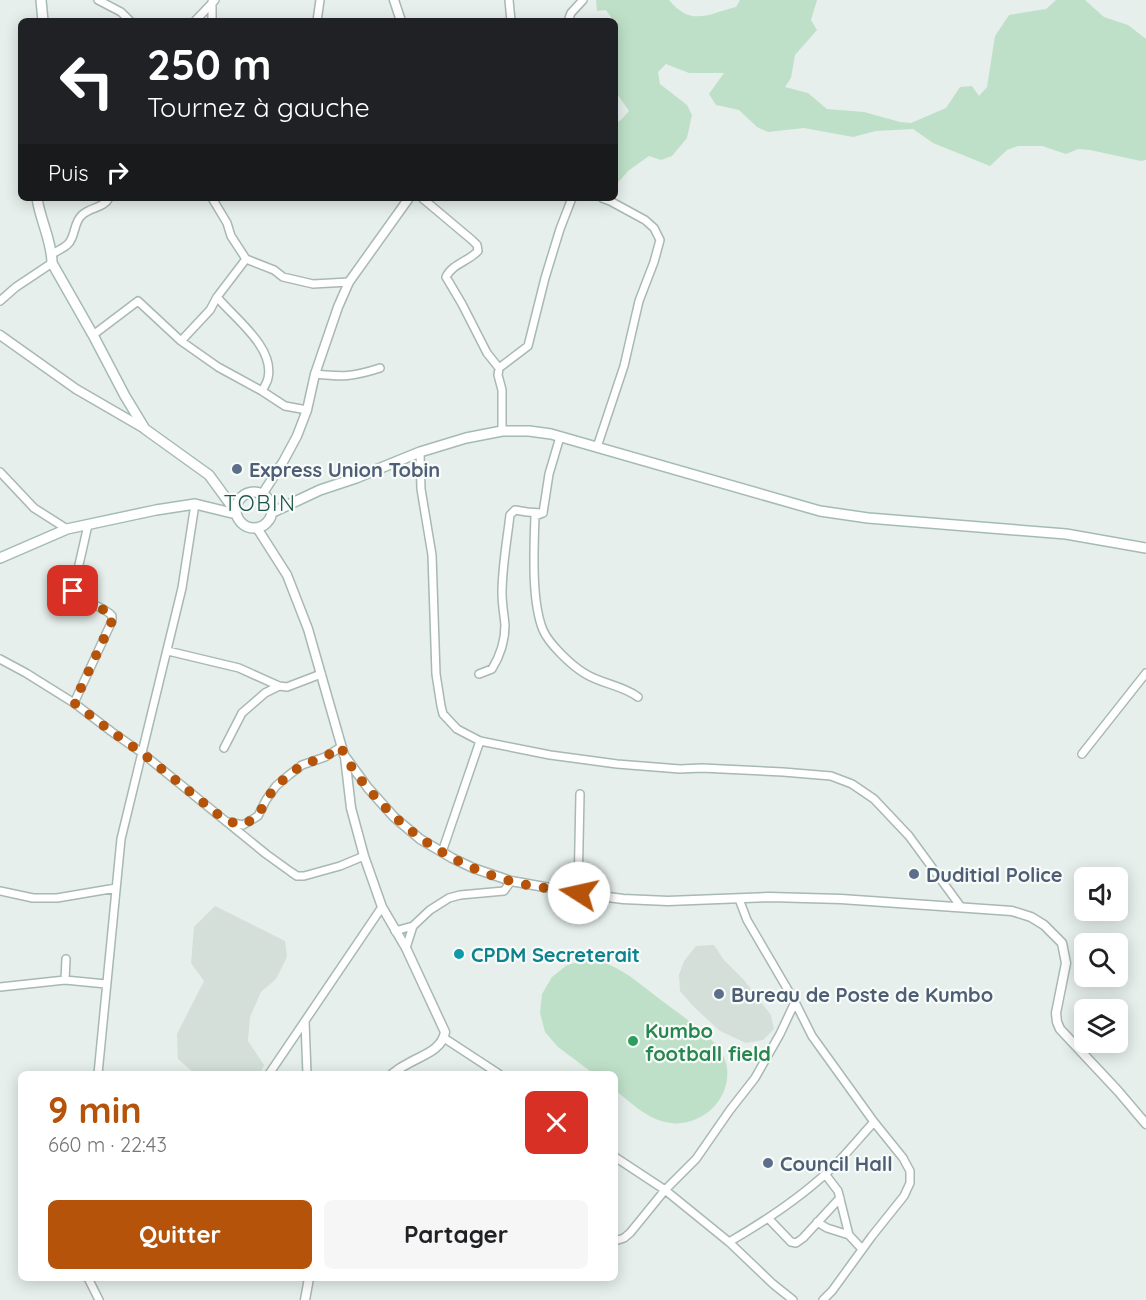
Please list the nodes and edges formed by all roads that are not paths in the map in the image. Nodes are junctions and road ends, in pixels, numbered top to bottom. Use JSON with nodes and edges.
{"nodes":[{"id":1,"x":42,"y":0,"type":"edge"},
{"id":2,"x":98,"y":0,"type":"edge"},
{"id":3,"x":320,"y":0,"type":"edge"},
{"id":4,"x":394,"y":0,"type":"edge"},
{"id":5,"x":509,"y":0,"type":"edge"},
{"id":6,"x":584,"y":0,"type":"edge"},
{"id":7,"x":213,"y":1,"type":"edge"},
{"id":8,"x":43,"y":18,"type":"edge"},
{"id":9,"x":127,"y":18,"type":"edge"},
{"id":10,"x":198,"y":18,"type":"edge"},
{"id":11,"x":212,"y":18,"type":"edge"},
{"id":12,"x":317,"y":18,"type":"edge"},
{"id":13,"x":400,"y":18,"type":"edge"},
{"id":14,"x":511,"y":18,"type":"edge"},
{"id":15,"x":570,"y":18,"type":"edge"},
{"id":16,"x":38,"y":201,"type":"edge"},
{"id":17,"x":107,"y":201,"type":"edge"},
{"id":18,"x":214,"y":201,"type":"edge"},
{"id":19,"x":407,"y":201,"type":"edge"},
{"id":20,"x":426,"y":201,"type":"edge"},
{"id":21,"x":571,"y":201,"type":"edge"},
{"id":22,"x":610,"y":201,"type":"edge"},
{"id":23,"x":52,"y":259,"type":"junction"},
{"id":24,"x":246,"y":259,"type":"junction"},
{"id":25,"x":349,"y":282,"type":"junction"},
{"id":26,"x":216,"y":297,"type":"junction"},
{"id":27,"x":0,"y":301,"type":"edge"},
{"id":28,"x":0,"y":335,"type":"edge"},
{"id":29,"x":93,"y":335,"type":"junction"},
{"id":30,"x":181,"y":340,"type":"junction"},
{"id":31,"x":380,"y":368,"type":"dead end"},
{"id":32,"x":499,"y":368,"type":"junction"},
{"id":33,"x":315,"y":374,"type":"junction"},
{"id":34,"x":262,"y":391,"type":"junction"},
{"id":35,"x":307,"y":410,"type":"junction"},
{"id":36,"x":145,"y":429,"type":"junction"},
{"id":37,"x":502,"y":431,"type":"junction"},
{"id":38,"x":560,"y":437,"type":"junction"},
{"id":39,"x":597,"y":447,"type":"junction"},
{"id":40,"x":420,"y":452,"type":"junction"},
{"id":41,"x":0,"y":472,"type":"edge"},
{"id":42,"x":263,"y":494,"type":"junction"},
{"id":43,"x":195,"y":504,"type":"junction"},
{"id":44,"x":273,"y":512,"type":"junction"},
{"id":45,"x":236,"y":513,"type":"junction"},
{"id":46,"x":543,"y":513,"type":"junction"},
{"id":47,"x":88,"y":525,"type":"junction"},
{"id":48,"x":257,"y":528,"type":"junction"},
{"id":49,"x":67,"y":529,"type":"junction"},
{"id":50,"x":1146,"y":548,"type":"edge"},
{"id":51,"x":0,"y":558,"type":"edge"},
{"id":52,"x":168,"y":651,"type":"junction"},
{"id":53,"x":2,"y":660,"type":"edge"},
{"id":54,"x":0,"y":670,"type":"edge"},
{"id":55,"x":1146,"y":673,"type":"edge"},
{"id":56,"x":321,"y":674,"type":"junction"},
{"id":57,"x":479,"y":674,"type":"dead end"},
{"id":58,"x":279,"y":686,"type":"junction"},
{"id":59,"x":638,"y":697,"type":"dead end"},
{"id":60,"x":74,"y":703,"type":"junction"},
{"id":61,"x":480,"y":741,"type":"junction"},
{"id":62,"x":224,"y":748,"type":"dead end"},
{"id":63,"x":343,"y":751,"type":"junction"},
{"id":64,"x":142,"y":753,"type":"junction"},
{"id":65,"x":1082,"y":754,"type":"dead end"},
{"id":66,"x":580,"y":794,"type":"dead end"},
{"id":67,"x":226,"y":821,"type":"junction"},
{"id":68,"x":442,"y":852,"type":"junction"},
{"id":69,"x":364,"y":856,"type":"junction"},
{"id":70,"x":511,"y":881,"type":"junction"},
{"id":71,"x":116,"y":888,"type":"junction"},
{"id":72,"x":0,"y":891,"type":"edge"},
{"id":73,"x":579,"y":893,"type":"junction"},
{"id":74,"x":739,"y":899,"type":"junction"},
{"id":75,"x":382,"y":907,"type":"junction"},
{"id":76,"x":961,"y":907,"type":"junction"},
{"id":77,"x":413,"y":926,"type":"junction"},
{"id":78,"x":395,"y":931,"type":"junction"},
{"id":79,"x":406,"y":948,"type":"junction"},
{"id":80,"x":66,"y":959,"type":"dead end"},
{"id":81,"x":65,"y":980,"type":"junction"},
{"id":82,"x":106,"y":984,"type":"junction"},
{"id":83,"x":0,"y":987,"type":"edge"},
{"id":84,"x":795,"y":1002,"type":"junction"},
{"id":85,"x":305,"y":1021,"type":"junction"},
{"id":86,"x":444,"y":1038,"type":"junction"},
{"id":87,"x":98,"y":1071,"type":"edge"},
{"id":88,"x":271,"y":1071,"type":"edge"},
{"id":89,"x":306,"y":1071,"type":"edge"},
{"id":90,"x":396,"y":1071,"type":"edge"},
{"id":91,"x":494,"y":1071,"type":"edge"},
{"id":92,"x":874,"y":1122,"type":"junction"},
{"id":93,"x":1146,"y":1124,"type":"edge"},
{"id":94,"x":618,"y":1159,"type":"edge"},
{"id":95,"x":825,"y":1174,"type":"junction"},
{"id":96,"x":665,"y":1190,"type":"junction"},
{"id":97,"x":840,"y":1198,"type":"junction"},
{"id":98,"x":768,"y":1218,"type":"junction"},
{"id":99,"x":817,"y":1222,"type":"junction"},
{"id":100,"x":849,"y":1235,"type":"junction"},
{"id":101,"x":618,"y":1240,"type":"edge"},
{"id":102,"x":729,"y":1242,"type":"junction"},
{"id":103,"x":862,"y":1249,"type":"junction"},
{"id":104,"x":93,"y":1281,"type":"edge"},
{"id":105,"x":308,"y":1281,"type":"edge"},
{"id":106,"x":99,"y":1300,"type":"edge"},
{"id":107,"x":305,"y":1300,"type":"edge"},
{"id":108,"x":793,"y":1300,"type":"edge"},
{"id":109,"x":823,"y":1300,"type":"edge"}],
"edges":[{"from":1,"to":8,"type":"main road"},
{"from":2,"to":9,"type":"street"},
{"from":3,"to":12,"type":"street"},
{"from":4,"to":13,"type":"street"},
{"from":5,"to":14,"type":"street"},
{"from":6,"to":15,"type":"street"},
{"from":7,"to":10,"type":"street"},
{"from":7,"to":11,"type":"street"},
{"from":16,"to":23,"type":"main road"},
{"from":17,"to":23,"type":"street"},
{"from":18,"to":24,"type":"street"},
{"from":19,"to":25,"type":"street"},
{"from":20,"to":32,"type":"street"},
{"from":21,"to":32,"type":"street"},
{"from":22,"to":39,"type":"street"},
{"from":23,"to":27,"type":"street"},
{"from":23,"to":29,"type":"main road"},
{"from":24,"to":25,"type":"street"},
{"from":24,"to":26,"type":"street"},
{"from":25,"to":33,"type":"street"},
{"from":26,"to":30,"type":"street"},
{"from":26,"to":34,"type":"street"},
{"from":28,"to":36,"type":"street"},
{"from":29,"to":30,"type":"street"},
{"from":29,"to":36,"type":"main road"},
{"from":30,"to":34,"type":"street"},
{"from":31,"to":33,"type":"street"},
{"from":32,"to":37,"type":"street"},
{"from":33,"to":35,"type":"street"},
{"from":34,"to":35,"type":"street"},
{"from":35,"to":42,"type":"street"},
{"from":36,"to":45,"type":"main road"},
{"from":37,"to":38,"type":"main road"},
{"from":37,"to":40,"type":"main road"},
{"from":38,"to":39,"type":"main road"},
{"from":38,"to":46,"type":"street"},
{"from":39,"to":50,"type":"main road"},
{"from":40,"to":44,"type":"main road"},
{"from":40,"to":61,"type":"street"},
{"from":41,"to":49,"type":"street"},
{"from":42,"to":44,"type":"main road"},
{"from":42,"to":45,"type":"main road"},
{"from":43,"to":45,"type":"main road"},
{"from":43,"to":47,"type":"main road"},
{"from":43,"to":52,"type":"street"},
{"from":44,"to":48,"type":"main road"},
{"from":45,"to":48,"type":"main road"},
{"from":46,"to":57,"type":"street"},
{"from":46,"to":59,"type":"street"},
{"from":47,"to":49,"type":"main road"},
{"from":47,"to":60,"type":"street"},
{"from":48,"to":56,"type":"street"},
{"from":49,"to":51,"type":"main road"},
{"from":52,"to":58,"type":"street"},
{"from":52,"to":64,"type":"street"},
{"from":53,"to":54,"type":"street"},
{"from":53,"to":60,"type":"street"},
{"from":55,"to":65,"type":"street"},
{"from":56,"to":58,"type":"street"},
{"from":56,"to":63,"type":"street"},
{"from":58,"to":62,"type":"street"},
{"from":60,"to":64,"type":"street"},
{"from":61,"to":68,"type":"street"},
{"from":61,"to":76,"type":"street"},
{"from":63,"to":67,"type":"street"},
{"from":63,"to":68,"type":"street"},
{"from":63,"to":69,"type":"street"},
{"from":64,"to":67,"type":"street"},
{"from":64,"to":71,"type":"street"},
{"from":66,"to":73,"type":"street"},
{"from":67,"to":69,"type":"street"},
{"from":68,"to":70,"type":"street"},
{"from":69,"to":75,"type":"street"},
{"from":70,"to":73,"type":"street"},
{"from":70,"to":77,"type":"street"},
{"from":71,"to":72,"type":"street"},
{"from":71,"to":82,"type":"street"},
{"from":73,"to":74,"type":"street"},
{"from":74,"to":76,"type":"street"},
{"from":74,"to":84,"type":"street"},
{"from":75,"to":78,"type":"street"},
{"from":75,"to":85,"type":"street"},
{"from":76,"to":93,"type":"street"},
{"from":77,"to":78,"type":"street"},
{"from":77,"to":79,"type":"street"},
{"from":78,"to":79,"type":"street"},
{"from":79,"to":86,"type":"street"},
{"from":80,"to":81,"type":"street"},
{"from":81,"to":82,"type":"street"},
{"from":81,"to":83,"type":"street"},
{"from":82,"to":87,"type":"street"},
{"from":84,"to":92,"type":"street"},
{"from":84,"to":96,"type":"street"},
{"from":85,"to":88,"type":"street"},
{"from":85,"to":89,"type":"street"},
{"from":86,"to":90,"type":"street"},
{"from":86,"to":91,"type":"street"},
{"from":92,"to":95,"type":"street"},
{"from":92,"to":103,"type":"street"},
{"from":94,"to":96,"type":"street"},
{"from":95,"to":97,"type":"street"},
{"from":95,"to":98,"type":"street"},
{"from":96,"to":101,"type":"street"},
{"from":96,"to":102,"type":"street"},
{"from":97,"to":99,"type":"street"},
{"from":97,"to":100,"type":"street"},
{"from":98,"to":99,"type":"street"},
{"from":98,"to":102,"type":"street"},
{"from":99,"to":100,"type":"street"},
{"from":100,"to":103,"type":"street"},
{"from":102,"to":108,"type":"street"},
{"from":103,"to":109,"type":"street"},
{"from":104,"to":106,"type":"street"},
{"from":105,"to":107,"type":"street"}]}
